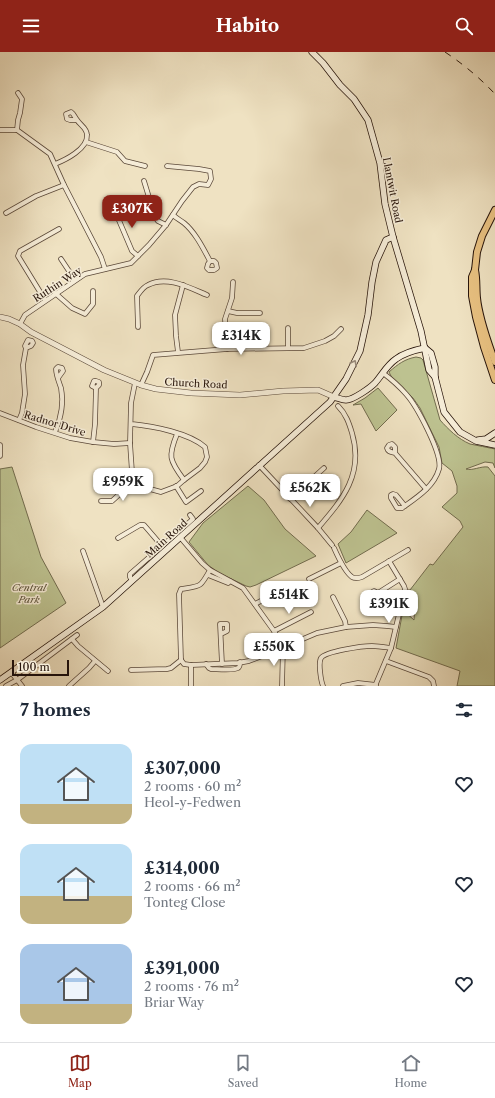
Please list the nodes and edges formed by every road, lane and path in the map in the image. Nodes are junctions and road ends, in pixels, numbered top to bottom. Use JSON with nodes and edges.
{"nodes":[{"id":1,"x":312,"y":52,"type":"edge"},
{"id":2,"x":18,"y":93,"type":"dead end"},
{"id":3,"x":77,"y":120,"type":"dead end"},
{"id":4,"x":0,"y":130,"type":"edge"},
{"id":5,"x":17,"y":130,"type":"junction"},
{"id":6,"x":86,"y":142,"type":"junction"},
{"id":7,"x":55,"y":164,"type":"junction"},
{"id":8,"x":145,"y":166,"type":"dead end"},
{"id":9,"x":167,"y":166,"type":"dead end"},
{"id":10,"x":144,"y":181,"type":"dead end"},
{"id":11,"x":64,"y":185,"type":"junction"},
{"id":12,"x":495,"y":210,"type":"edge"},
{"id":13,"x":115,"y":211,"type":"dead end"},
{"id":14,"x":6,"y":213,"type":"dead end"},
{"id":15,"x":173,"y":216,"type":"junction"},
{"id":16,"x":166,"y":225,"type":"junction"},
{"id":17,"x":59,"y":229,"type":"dead end"},
{"id":18,"x":393,"y":236,"type":"junction"},
{"id":19,"x":138,"y":256,"type":"junction"},
{"id":20,"x":62,"y":259,"type":"dead end"},
{"id":21,"x":210,"y":261,"type":"dead end"},
{"id":22,"x":105,"y":269,"type":"junction"},
{"id":23,"x":475,"y":270,"type":"junction"},
{"id":24,"x":75,"y":280,"type":"junction"},
{"id":25,"x":233,"y":282,"type":"dead end"},
{"id":26,"x":183,"y":286,"type":"junction"},
{"id":27,"x":92,"y":291,"type":"dead end"},
{"id":28,"x":55,"y":293,"type":"junction"},
{"id":29,"x":207,"y":295,"type":"dead end"},
{"id":30,"x":45,"y":300,"type":"junction"},
{"id":31,"x":228,"y":311,"type":"junction"},
{"id":32,"x":260,"y":313,"type":"dead end"},
{"id":33,"x":0,"y":317,"type":"edge"},
{"id":34,"x":20,"y":324,"type":"junction"},
{"id":35,"x":138,"y":327,"type":"dead end"},
{"id":36,"x":288,"y":328,"type":"dead end"},
{"id":37,"x":341,"y":329,"type":"dead end"},
{"id":38,"x":26,"y":348,"type":"dead end"},
{"id":39,"x":227,"y":348,"type":"junction"},
{"id":40,"x":288,"y":348,"type":"junction"},
{"id":41,"x":425,"y":348,"type":"junction"},
{"id":42,"x":178,"y":352,"type":"junction"},
{"id":43,"x":495,"y":362,"type":"edge"},
{"id":44,"x":383,"y":373,"type":"junction"},
{"id":45,"x":58,"y":378,"type":"dead end"},
{"id":46,"x":495,"y":380,"type":"edge"},
{"id":47,"x":135,"y":383,"type":"junction"},
{"id":48,"x":141,"y":385,"type":"junction"},
{"id":49,"x":96,"y":388,"type":"dead end"},
{"id":50,"x":334,"y":397,"type":"junction"},
{"id":51,"x":338,"y":406,"type":"dead end"},
{"id":52,"x":0,"y":413,"type":"edge"},
{"id":53,"x":19,"y":420,"type":"junction"},
{"id":54,"x":132,"y":424,"type":"junction"},
{"id":55,"x":55,"y":432,"type":"junction"},
{"id":56,"x":495,"y":433,"type":"edge"},
{"id":57,"x":177,"y":434,"type":"junction"},
{"id":58,"x":476,"y":441,"type":"junction"},
{"id":59,"x":93,"y":442,"type":"junction"},
{"id":60,"x":130,"y":443,"type":"junction"},
{"id":61,"x":0,"y":445,"type":"edge"},
{"id":62,"x":495,"y":445,"type":"edge"},
{"id":63,"x":395,"y":452,"type":"dead end"},
{"id":64,"x":0,"y":456,"type":"edge"},
{"id":65,"x":259,"y":465,"type":"junction"},
{"id":66,"x":324,"y":468,"type":"dead end"},
{"id":67,"x":135,"y":480,"type":"junction"},
{"id":68,"x":184,"y":480,"type":"junction"},
{"id":69,"x":176,"y":486,"type":"junction"},
{"id":70,"x":426,"y":489,"type":"junction"},
{"id":71,"x":201,"y":491,"type":"dead end"},
{"id":72,"x":290,"y":499,"type":"junction"},
{"id":73,"x":100,"y":501,"type":"dead end"},
{"id":74,"x":404,"y":506,"type":"dead end"},
{"id":75,"x":190,"y":515,"type":"dead end"},
{"id":76,"x":318,"y":528,"type":"junction"},
{"id":77,"x":180,"y":537,"type":"junction"},
{"id":78,"x":118,"y":538,"type":"dead end"},
{"id":79,"x":162,"y":546,"type":"junction"},
{"id":80,"x":408,"y":550,"type":"dead end"},
{"id":81,"x":83,"y":551,"type":"dead end"},
{"id":82,"x":389,"y":561,"type":"junction"},
{"id":83,"x":341,"y":563,"type":"junction"},
{"id":84,"x":209,"y":572,"type":"junction"},
{"id":85,"x":309,"y":579,"type":"dead end"},
{"id":86,"x":400,"y":579,"type":"junction"},
{"id":87,"x":132,"y":581,"type":"junction"},
{"id":88,"x":285,"y":587,"type":"dead end"},
{"id":89,"x":378,"y":593,"type":"dead end"},
{"id":90,"x":333,"y":597,"type":"dead end"},
{"id":91,"x":256,"y":604,"type":"junction"},
{"id":92,"x":103,"y":607,"type":"junction"},
{"id":93,"x":311,"y":612,"type":"dead end"},
{"id":94,"x":346,"y":627,"type":"junction"},
{"id":95,"x":396,"y":627,"type":"junction"},
{"id":96,"x":274,"y":632,"type":"junction"},
{"id":97,"x":221,"y":634,"type":"dead end"},
{"id":98,"x":77,"y":635,"type":"dead end"},
{"id":99,"x":72,"y":638,"type":"junction"},
{"id":100,"x":283,"y":647,"type":"junction"},
{"id":101,"x":391,"y":648,"type":"junction"},
{"id":102,"x":181,"y":660,"type":"junction"},
{"id":103,"x":95,"y":661,"type":"junction"},
{"id":104,"x":386,"y":661,"type":"junction"},
{"id":105,"x":240,"y":662,"type":"junction"},
{"id":106,"x":206,"y":664,"type":"junction"},
{"id":107,"x":222,"y":664,"type":"junction"},
{"id":108,"x":191,"y":665,"type":"junction"},
{"id":109,"x":131,"y":670,"type":"dead end"},
{"id":110,"x":108,"y":671,"type":"dead end"},
{"id":111,"x":11,"y":672,"type":"junction"},
{"id":112,"x":0,"y":680,"type":"edge"},
{"id":113,"x":17,"y":680,"type":"junction"},
{"id":114,"x":6,"y":686,"type":"edge"},
{"id":115,"x":22,"y":686,"type":"edge"},
{"id":116,"x":69,"y":686,"type":"edge"},
{"id":117,"x":191,"y":686,"type":"edge"},
{"id":118,"x":282,"y":686,"type":"edge"},
{"id":119,"x":323,"y":686,"type":"edge"},
{"id":120,"x":343,"y":686,"type":"edge"},
{"id":121,"x":376,"y":686,"type":"edge"},
{"id":122,"x":434,"y":686,"type":"edge"}],
"edges":[{"from":1,"to":18,"type":"main road","name":"Llantwit Road"},
{"from":2,"to":5,"type":"street"},
{"from":3,"to":6,"type":"street"},
{"from":4,"to":5,"type":"street"},
{"from":5,"to":7,"type":"street"},
{"from":6,"to":7,"type":"street"},
{"from":6,"to":8,"type":"street"},
{"from":7,"to":11,"type":"street"},
{"from":9,"to":15,"type":"street","name":"Ruthin Way"},
{"from":10,"to":16,"type":"street"},
{"from":11,"to":14,"type":"street"},
{"from":11,"to":22,"type":"street"},
{"from":12,"to":23,"type":"main road"},
{"from":13,"to":19,"type":"street"},
{"from":15,"to":16,"type":"street","name":"Ruthin Way"},
{"from":15,"to":21,"type":"street"},
{"from":16,"to":19,"type":"street","name":"Ruthin Way"},
{"from":17,"to":30,"type":"street"},
{"from":18,"to":41,"type":"main road","name":"Llantwit Road"},
{"from":50,"to":18,"type":"main road","name":"Main Road","one_way":true},
{"from":19,"to":22,"type":"street","name":"Ruthin Way"},
{"from":20,"to":24,"type":"street"},
{"from":22,"to":24,"type":"street","name":"Ruthin Way"},
{"from":23,"to":43,"type":"main road"},
{"from":23,"to":46,"type":"main road"},
{"from":24,"to":28,"type":"street","name":"Ruthin Way"},
{"from":25,"to":31,"type":"street"},
{"from":26,"to":29,"type":"street"},
{"from":26,"to":35,"type":"street"},
{"from":26,"to":42,"type":"street"},
{"from":27,"to":28,"type":"street"},
{"from":28,"to":30,"type":"street","name":"Ruthin Way"},
{"from":30,"to":34,"type":"street","name":"Ruthin Way"},
{"from":31,"to":32,"type":"street"},
{"from":31,"to":39,"type":"street"},
{"from":33,"to":34,"type":"street","name":"Church Road"},
{"from":34,"to":47,"type":"street","name":"Church Road"},
{"from":36,"to":40,"type":"street"},
{"from":37,"to":40,"type":"street"},
{"from":38,"to":53,"type":"street"},
{"from":39,"to":40,"type":"street"},
{"from":39,"to":42,"type":"street"},
{"from":41,"to":44,"type":"main road"},
{"from":41,"to":58,"type":"main road","name":"Llantwit Road"},
{"from":42,"to":48,"type":"street"},
{"from":44,"to":50,"type":"main road"},
{"from":44,"to":70,"type":"street"},
{"from":45,"to":55,"type":"street"},
{"from":47,"to":48,"type":"street","name":"Church Road"},
{"from":47,"to":54,"type":"street"},
{"from":48,"to":50,"type":"street","name":"Church Road"},
{"from":49,"to":59,"type":"street"},
{"from":50,"to":65,"type":"main road","name":"Main Road"},
{"from":51,"to":76,"type":"street"},
{"from":52,"to":53,"type":"street","name":"Radnor Drive"},
{"from":53,"to":55,"type":"street","name":"Radnor Drive"},
{"from":54,"to":57,"type":"street"},
{"from":54,"to":60,"type":"street"},
{"from":55,"to":59,"type":"street","name":"Radnor Drive"},
{"from":56,"to":58,"type":"main road"},
{"from":57,"to":68,"type":"street"},
{"from":57,"to":68,"type":"street"},
{"from":58,"to":62,"type":"main road"},
{"from":59,"to":60,"type":"street","name":"Radnor Drive"},
{"from":60,"to":67,"type":"street"},
{"from":61,"to":64,"type":"street"},
{"from":63,"to":70,"type":"street"},
{"from":65,"to":72,"type":"street"},
{"from":65,"to":77,"type":"main road","name":"Main Road"},
{"from":66,"to":72,"type":"street"},
{"from":67,"to":69,"type":"street"},
{"from":67,"to":73,"type":"street"},
{"from":68,"to":69,"type":"street"},
{"from":69,"to":71,"type":"street"},
{"from":70,"to":74,"type":"street"},
{"from":72,"to":76,"type":"street"},
{"from":75,"to":79,"type":"street"},
{"from":76,"to":83,"type":"street"},
{"from":77,"to":84,"type":"street"},
{"from":77,"to":87,"type":"main road","name":"Main Road"},
{"from":78,"to":79,"type":"street"},
{"from":79,"to":87,"type":"street"},
{"from":80,"to":82,"type":"street"},
{"from":81,"to":92,"type":"street"},
{"from":82,"to":83,"type":"street"},
{"from":82,"to":86,"type":"street"},
{"from":83,"to":85,"type":"street"},
{"from":84,"to":91,"type":"street"},
{"from":84,"to":102,"type":"street"},
{"from":86,"to":89,"type":"street"},
{"from":86,"to":95,"type":"street"},
{"from":87,"to":92,"type":"main road","name":"Main Road"},
{"from":88,"to":91,"type":"street"},
{"from":90,"to":94,"type":"street"},
{"from":91,"to":96,"type":"street"},
{"from":92,"to":111,"type":"main road","name":"Main Road"},
{"from":93,"to":96,"type":"street"},
{"from":94,"to":95,"type":"street"},
{"from":94,"to":100,"type":"street"},
{"from":95,"to":101,"type":"street"},
{"from":96,"to":100,"type":"street"},
{"from":97,"to":107,"type":"street"},
{"from":98,"to":99,"type":"street"},
{"from":99,"to":103,"type":"street"},
{"from":99,"to":113,"type":"street"},
{"from":100,"to":105,"type":"street"},
{"from":100,"to":118,"type":"street"},
{"from":101,"to":104,"type":"street"},
{"from":101,"to":119,"type":"street"},
{"from":102,"to":108,"type":"street"},
{"from":102,"to":109,"type":"street"},
{"from":103,"to":110,"type":"street"},
{"from":103,"to":116,"type":"street"},
{"from":104,"to":121,"type":"street"},
{"from":104,"to":122,"type":"street"},
{"from":105,"to":106,"type":"street"},
{"from":105,"to":107,"type":"street"},
{"from":106,"to":107,"type":"street"},
{"from":106,"to":108,"type":"street"},
{"from":108,"to":117,"type":"street"},
{"from":111,"to":112,"type":"main road","name":"Main Road"},
{"from":111,"to":113,"type":"street"},
{"from":113,"to":114,"type":"street"},
{"from":113,"to":115,"type":"street"},
{"from":120,"to":121,"type":"street"}]}
